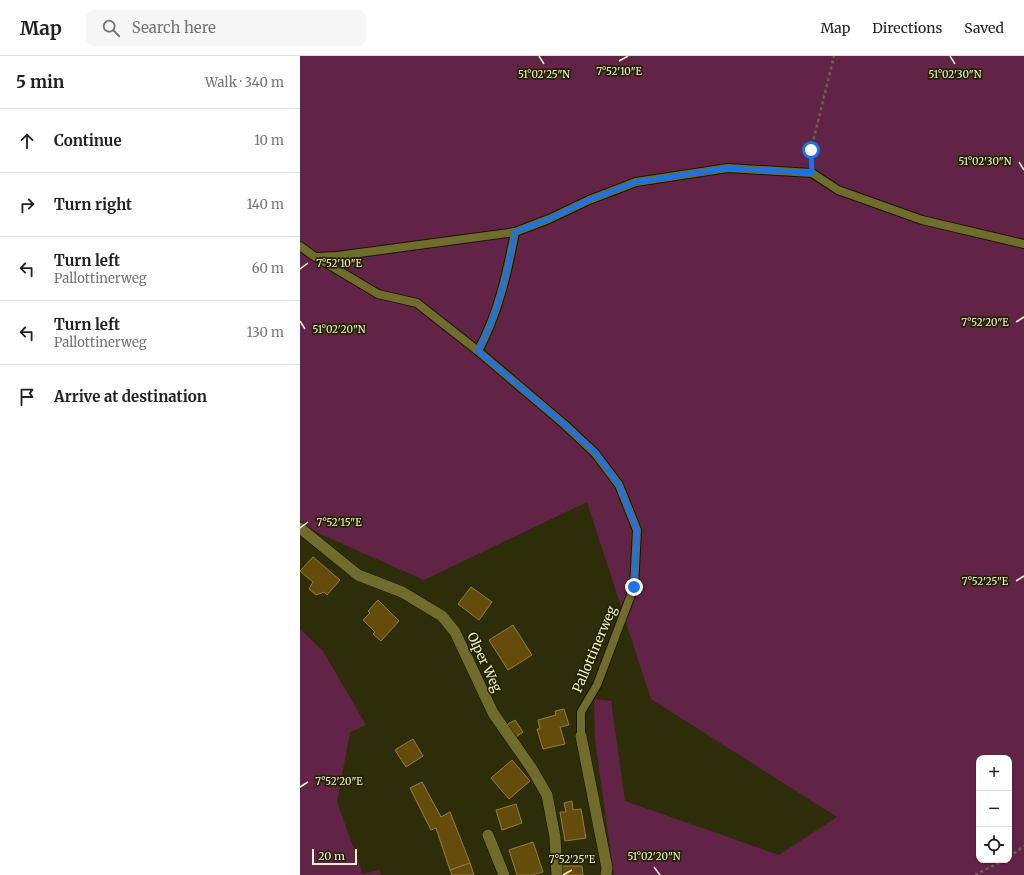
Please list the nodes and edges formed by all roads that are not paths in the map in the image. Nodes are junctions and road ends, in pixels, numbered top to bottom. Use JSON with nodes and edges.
{"nodes":[{"id":1,"x":515,"y":232,"type":"junction"},
{"id":2,"x":1024,"y":244,"type":"edge"},
{"id":3,"x":300,"y":246,"type":"edge"},
{"id":4,"x":315,"y":257,"type":"junction"},
{"id":5,"x":478,"y":351,"type":"junction"},
{"id":6,"x":300,"y":528,"type":"edge"},
{"id":7,"x":581,"y":736,"type":"joint"},
{"id":8,"x":488,"y":835,"type":"dead end"},
{"id":9,"x":608,"y":874,"type":"edge"},
{"id":10,"x":504,"y":875,"type":"edge"},
{"id":11,"x":557,"y":875,"type":"edge"}],
"edges":[{"from":1,"to":2,"type":"lane"},
{"from":1,"to":4,"type":"lane"},
{"from":1,"to":5,"type":"lane"},
{"from":3,"to":4,"type":"lane","name":"Pallottinerweg"},
{"from":4,"to":5,"type":"lane","name":"Pallottinerweg"},
{"from":5,"to":7,"type":"lane","name":"Pallottinerweg"},
{"from":6,"to":11,"type":"street","name":"Olper Weg"},
{"from":7,"to":9,"type":"street","name":"Pallottinerweg"},
{"from":8,"to":10,"type":"street"}]}
